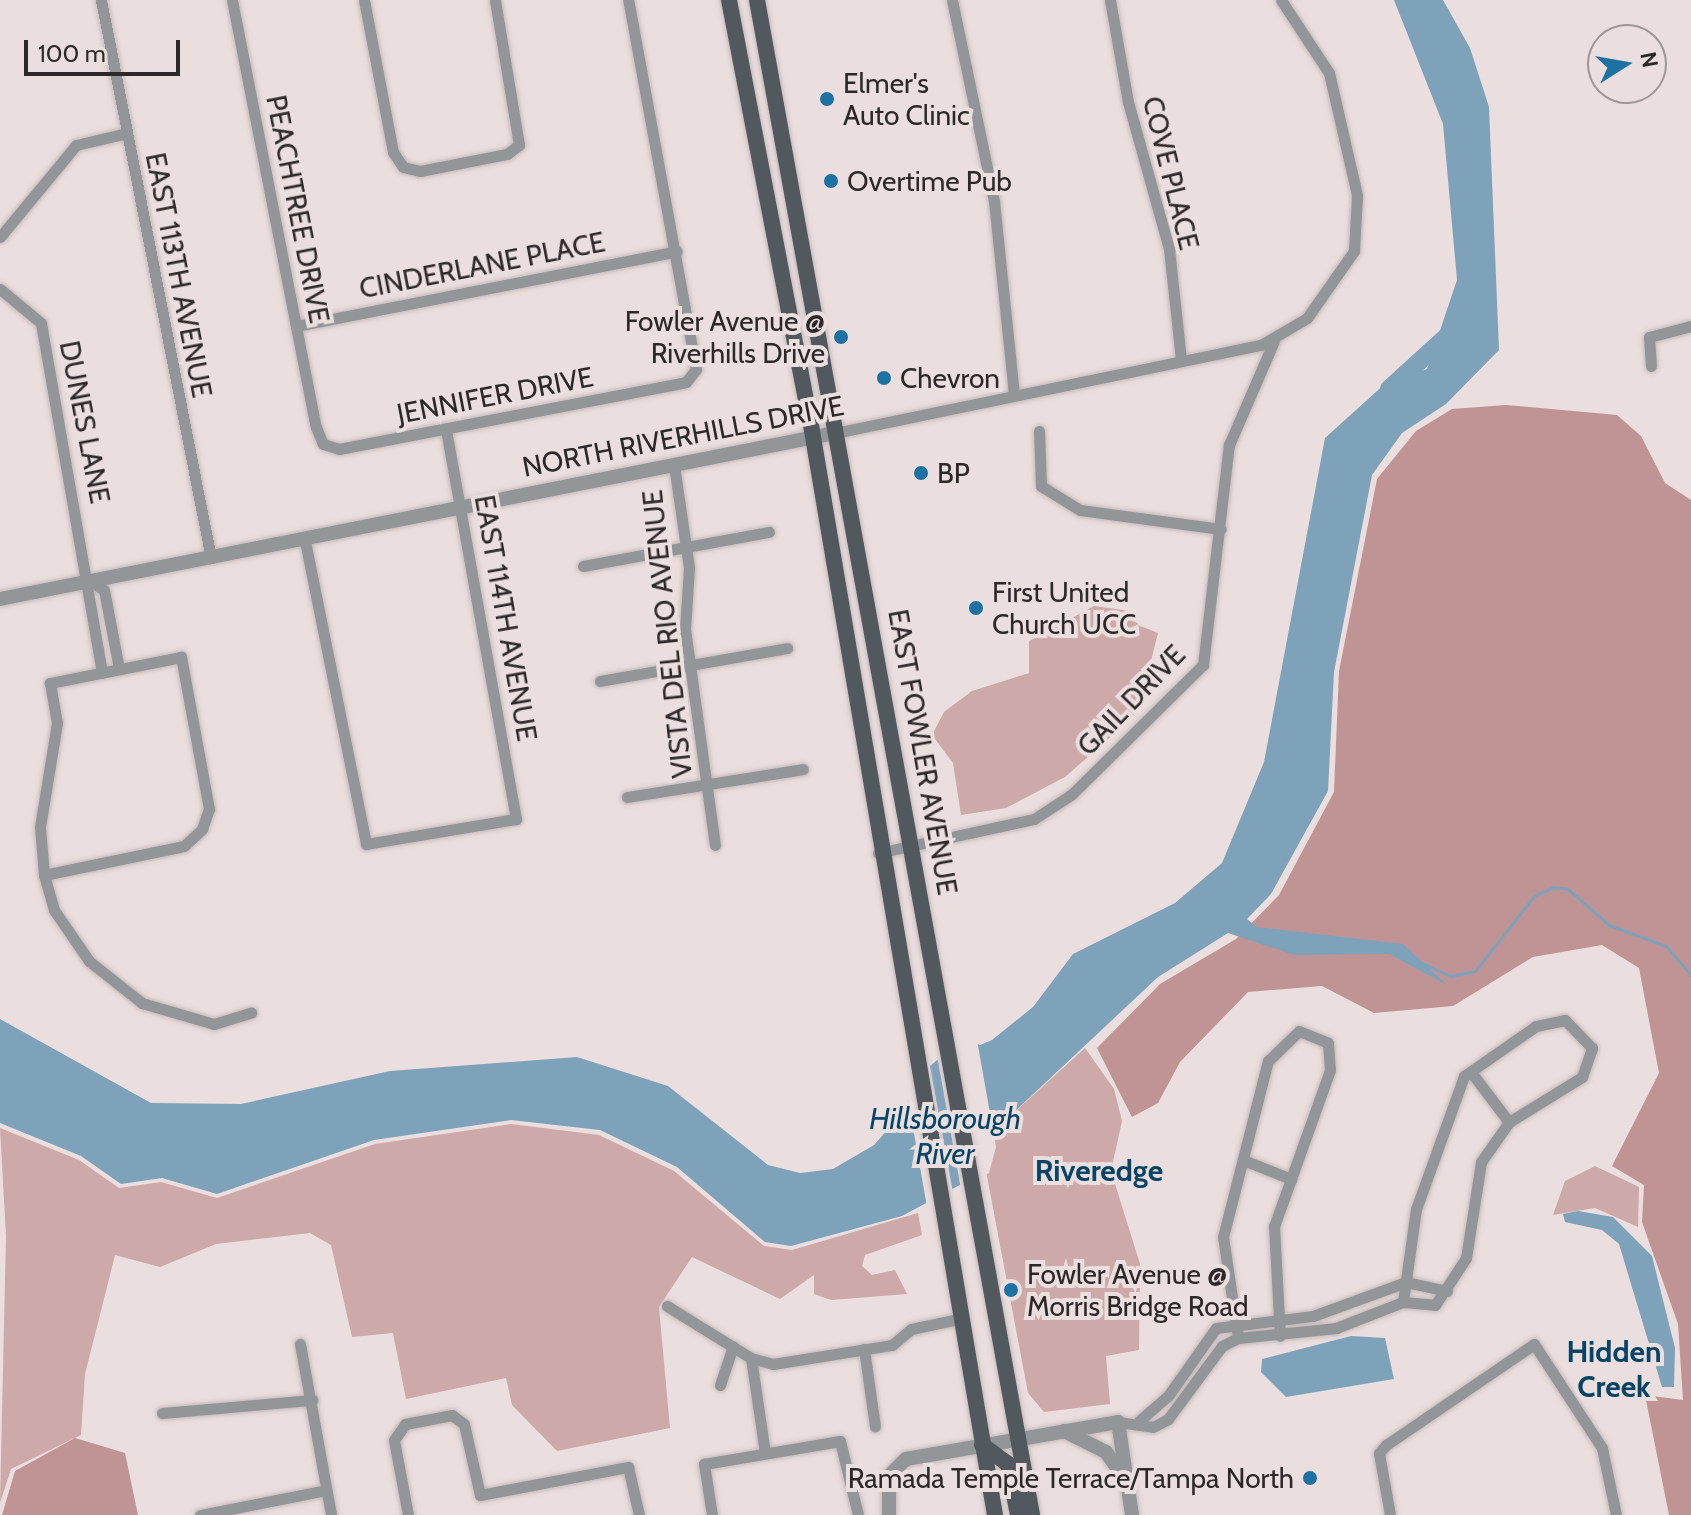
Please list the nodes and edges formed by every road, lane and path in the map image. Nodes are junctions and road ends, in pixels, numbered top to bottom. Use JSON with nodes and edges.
{"nodes":[{"id":1,"x":101,"y":0,"type":"edge"},
{"id":2,"x":232,"y":0,"type":"edge"},
{"id":3,"x":364,"y":0,"type":"edge"},
{"id":4,"x":495,"y":0,"type":"edge"},
{"id":5,"x":628,"y":0,"type":"edge"},
{"id":6,"x":729,"y":0,"type":"edge"},
{"id":7,"x":757,"y":0,"type":"edge"},
{"id":8,"x":952,"y":0,"type":"edge"},
{"id":9,"x":1110,"y":0,"type":"edge"},
{"id":10,"x":1281,"y":0,"type":"edge"},
{"id":11,"x":127,"y":133,"type":"junction"},
{"id":12,"x":0,"y":237,"type":"edge"},
{"id":13,"x":677,"y":251,"type":"junction"},
{"id":14,"x":0,"y":289,"type":"edge"},
{"id":15,"x":296,"y":326,"type":"junction"},
{"id":16,"x":1691,"y":326,"type":"edge"},
{"id":17,"x":1274,"y":341,"type":"junction"},
{"id":18,"x":1181,"y":359,"type":"junction"},
{"id":19,"x":1651,"y":366,"type":"dead end"},
{"id":20,"x":1014,"y":395,"type":"junction"},
{"id":21,"x":316,"y":427,"type":"joint"},
{"id":22,"x":446,"y":430,"type":"junction"},
{"id":23,"x":1039,"y":431,"type":"dead end"},
{"id":24,"x":840,"y":432,"type":"junction"},
{"id":25,"x":813,"y":437,"type":"junction"},
{"id":26,"x":674,"y":465,"type":"junction"},
{"id":27,"x":461,"y":507,"type":"junction"},
{"id":28,"x":1221,"y":529,"type":"junction"},
{"id":29,"x":769,"y":532,"type":"dead end"},
{"id":30,"x":305,"y":541,"type":"junction"},
{"id":31,"x":688,"y":547,"type":"junction"},
{"id":32,"x":211,"y":558,"type":"junction"},
{"id":33,"x":583,"y":566,"type":"dead end"},
{"id":34,"x":92,"y":582,"type":"junction"},
{"id":35,"x":0,"y":599,"type":"edge"},
{"id":36,"x":787,"y":648,"type":"dead end"},
{"id":37,"x":689,"y":666,"type":"junction"},
{"id":38,"x":119,"y":669,"type":"junction"},
{"id":39,"x":102,"y":673,"type":"junction"},
{"id":40,"x":600,"y":681,"type":"dead end"},
{"id":41,"x":803,"y":769,"type":"dead end"},
{"id":42,"x":706,"y":785,"type":"junction"},
{"id":43,"x":627,"y":797,"type":"dead end"},
{"id":44,"x":715,"y":845,"type":"dead end"},
{"id":45,"x":913,"y":845,"type":"junction"},
{"id":46,"x":878,"y":853,"type":"junction"},
{"id":47,"x":44,"y":875,"type":"junction"},
{"id":48,"x":251,"y":1013,"type":"dead end"},
{"id":49,"x":1471,"y":1072,"type":"junction"},
{"id":50,"x":1509,"y":1122,"type":"junction"},
{"id":51,"x":1243,"y":1160,"type":"junction"},
{"id":52,"x":1291,"y":1179,"type":"junction"},
{"id":53,"x":1406,"y":1282,"type":"junction"},
{"id":54,"x":1447,"y":1291,"type":"junction"},
{"id":55,"x":1403,"y":1302,"type":"junction"},
{"id":56,"x":1361,"y":1303,"type":"junction"},
{"id":57,"x":667,"y":1306,"type":"dead end"},
{"id":58,"x":1366,"y":1318,"type":"junction"},
{"id":59,"x":959,"y":1319,"type":"junction"},
{"id":60,"x":1278,"y":1319,"type":"junction"},
{"id":61,"x":1238,"y":1322,"type":"junction"},
{"id":62,"x":1280,"y":1336,"type":"junction"},
{"id":63,"x":1238,"y":1338,"type":"junction"},
{"id":64,"x":300,"y":1344,"type":"dead end"},
{"id":65,"x":733,"y":1346,"type":"junction"},
{"id":66,"x":864,"y":1349,"type":"junction"},
{"id":67,"x":751,"y":1358,"type":"junction"},
{"id":68,"x":720,"y":1385,"type":"dead end"},
{"id":69,"x":312,"y":1400,"type":"junction"},
{"id":70,"x":162,"y":1413,"type":"dead end"},
{"id":71,"x":1139,"y":1421,"type":"junction"},
{"id":72,"x":1118,"y":1422,"type":"junction"},
{"id":73,"x":875,"y":1426,"type":"dead end"},
{"id":74,"x":1064,"y":1431,"type":"junction"},
{"id":75,"x":1018,"y":1439,"type":"junction"},
{"id":76,"x":982,"y":1445,"type":"junction"},
{"id":77,"x":765,"y":1453,"type":"junction"},
{"id":78,"x":1128,"y":1484,"type":"junction"},
{"id":79,"x":326,"y":1490,"type":"junction"},
{"id":80,"x":200,"y":1515,"type":"edge"},
{"id":81,"x":331,"y":1515,"type":"edge"},
{"id":82,"x":408,"y":1515,"type":"edge"},
{"id":83,"x":639,"y":1515,"type":"edge"},
{"id":84,"x":712,"y":1515,"type":"edge"},
{"id":85,"x":858,"y":1515,"type":"edge"},
{"id":86,"x":889,"y":1515,"type":"edge"},
{"id":87,"x":995,"y":1515,"type":"edge"},
{"id":88,"x":1018,"y":1515,"type":"edge"},
{"id":89,"x":1032,"y":1515,"type":"edge"},
{"id":90,"x":1132,"y":1515,"type":"edge"},
{"id":91,"x":1390,"y":1515,"type":"edge"},
{"id":92,"x":1616,"y":1515,"type":"edge"}],
"edges":[{"from":1,"to":11,"type":"street","name":"EAST 113TH AVENUE"},
{"from":2,"to":15,"type":"street","name":"PEACHTREE DRIVE"},
{"from":3,"to":4,"type":"street"},
{"from":5,"to":13,"type":"street","name":"JENNIFER DRIVE"},
{"from":6,"to":25,"type":"main road","name":"EAST FOWLER AVENUE"},
{"from":7,"to":24,"type":"main road","name":"EAST FOWLER AVENUE"},
{"from":8,"to":20,"type":"street"},
{"from":9,"to":18,"type":"street","name":"COVE PLACE"},
{"from":10,"to":17,"type":"street"},
{"from":11,"to":12,"type":"street"},
{"from":11,"to":32,"type":"street","name":"EAST 113TH AVENUE"},
{"from":13,"to":15,"type":"street","name":"CINDERLANE PLACE"},
{"from":13,"to":22,"type":"street","name":"JENNIFER DRIVE"},
{"from":14,"to":34,"type":"street","name":"DUNES LANE"},
{"from":15,"to":21,"type":"street","name":"PEACHTREE DRIVE"},
{"from":16,"to":19,"type":"street"},
{"from":17,"to":18,"type":"street","name":"NORTH RIVERHILLS DRIVE"},
{"from":17,"to":28,"type":"street","name":"GAIL DRIVE"},
{"from":18,"to":20,"type":"street","name":"NORTH RIVERHILLS DRIVE"},
{"from":20,"to":24,"type":"street","name":"NORTH RIVERHILLS DRIVE"},
{"from":21,"to":22,"type":"street","name":"JENNIFER DRIVE"},
{"from":22,"to":27,"type":"street","name":"EAST 114TH AVENUE"},
{"from":23,"to":28,"type":"street"},
{"from":24,"to":25,"type":"street","name":"NORTH RIVERHILLS DRIVE"},
{"from":24,"to":45,"type":"main road","name":"EAST FOWLER AVENUE"},
{"from":25,"to":26,"type":"street","name":"NORTH RIVERHILLS DRIVE"},
{"from":25,"to":46,"type":"main road","name":"EAST FOWLER AVENUE"},
{"from":26,"to":27,"type":"street","name":"NORTH RIVERHILLS DRIVE"},
{"from":26,"to":31,"type":"street","name":"VISTA DEL RIO AVENUE"},
{"from":27,"to":30,"type":"street","name":"NORTH RIVERHILLS DRIVE"},
{"from":27,"to":30,"type":"street","name":"EAST 114TH AVENUE"},
{"from":28,"to":45,"type":"street","name":"GAIL DRIVE"},
{"from":29,"to":31,"type":"street"},
{"from":30,"to":32,"type":"street","name":"NORTH RIVERHILLS DRIVE"},
{"from":31,"to":33,"type":"street"},
{"from":31,"to":37,"type":"street","name":"VISTA DEL RIO AVENUE"},
{"from":32,"to":34,"type":"street","name":"NORTH RIVERHILLS DRIVE"},
{"from":34,"to":35,"type":"street","name":"NORTH RIVERHILLS DRIVE"},
{"from":34,"to":38,"type":"street","name":"DUNES LANE"},
{"from":34,"to":39,"type":"street","name":"DUNES LANE"},
{"from":36,"to":37,"type":"street"},
{"from":37,"to":40,"type":"street"},
{"from":37,"to":42,"type":"street","name":"VISTA DEL RIO AVENUE"},
{"from":38,"to":39,"type":"street"},
{"from":38,"to":47,"type":"street"},
{"from":39,"to":47,"type":"street"},
{"from":41,"to":42,"type":"street"},
{"from":42,"to":43,"type":"street"},
{"from":42,"to":44,"type":"street","name":"VISTA DEL RIO AVENUE"},
{"from":45,"to":46,"type":"street","name":"GAIL DRIVE"},
{"from":45,"to":75,"type":"main road","name":"EAST FOWLER AVENUE"},
{"from":46,"to":59,"type":"main road","name":"EAST FOWLER AVENUE"},
{"from":47,"to":48,"type":"street"},
{"from":49,"to":50,"type":"street"},
{"from":49,"to":50,"type":"street"},
{"from":49,"to":53,"type":"street"},
{"from":50,"to":54,"type":"street"},
{"from":51,"to":52,"type":"street"},
{"from":51,"to":52,"type":"street"},
{"from":51,"to":61,"type":"street"},
{"from":52,"to":60,"type":"street"},
{"from":53,"to":54,"type":"street"},
{"from":53,"to":55,"type":"street"},
{"from":53,"to":56,"type":"street"},
{"from":54,"to":55,"type":"street"},
{"from":55,"to":58,"type":"street"},
{"from":56,"to":58,"type":"street"},
{"from":56,"to":60,"type":"street"},
{"from":57,"to":65,"type":"street"},
{"from":58,"to":62,"type":"street"},
{"from":59,"to":66,"type":"street"},
{"from":59,"to":76,"type":"main road","name":"EAST FOWLER AVENUE"},
{"from":60,"to":61,"type":"street"},
{"from":60,"to":62,"type":"street"},
{"from":61,"to":63,"type":"street"},
{"from":61,"to":71,"type":"street"},
{"from":62,"to":63,"type":"street"},
{"from":63,"to":71,"type":"street"},
{"from":64,"to":69,"type":"street"},
{"from":65,"to":67,"type":"street"},
{"from":65,"to":68,"type":"street"},
{"from":66,"to":67,"type":"street"},
{"from":66,"to":73,"type":"street"},
{"from":67,"to":77,"type":"street"},
{"from":69,"to":70,"type":"street"},
{"from":69,"to":79,"type":"street"},
{"from":71,"to":72,"type":"street"},
{"from":72,"to":74,"type":"street"},
{"from":72,"to":78,"type":"street"},
{"from":74,"to":75,"type":"street"},
{"from":74,"to":78,"type":"street"},
{"from":75,"to":76,"type":"street"},
{"from":75,"to":89,"type":"main road","name":"EAST FOWLER AVENUE"},
{"from":76,"to":86,"type":"street"},
{"from":76,"to":87,"type":"main road","name":"EAST FOWLER AVENUE"},
{"from":76,"to":88,"type":"main road"},
{"from":77,"to":84,"type":"street"},
{"from":77,"to":85,"type":"street"},
{"from":78,"to":90,"type":"street"},
{"from":79,"to":80,"type":"street"},
{"from":79,"to":81,"type":"street"},
{"from":82,"to":83,"type":"street"},
{"from":91,"to":92,"type":"street"}]}
